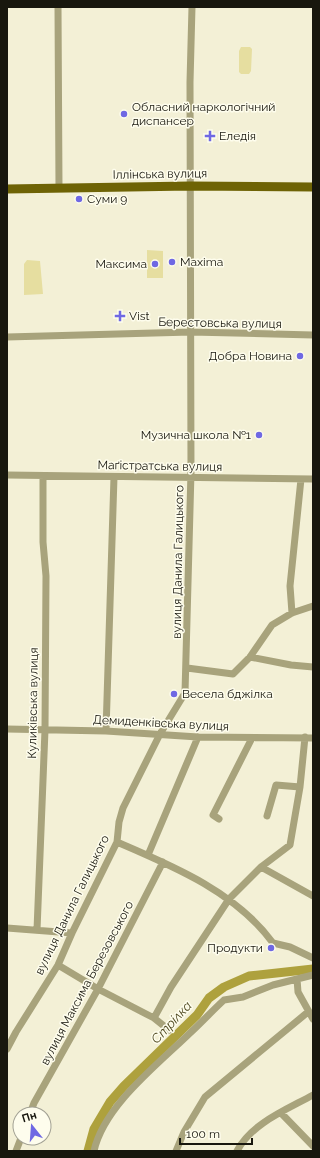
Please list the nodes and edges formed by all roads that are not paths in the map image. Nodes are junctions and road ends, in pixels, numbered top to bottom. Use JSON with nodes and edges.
{"nodes":[{"id":1,"x":58,"y":7,"type":"edge"},
{"id":2,"x":192,"y":7,"type":"edge"},
{"id":3,"x":190,"y":186,"type":"junction"},
{"id":4,"x":313,"y":186,"type":"edge"},
{"id":5,"x":59,"y":188,"type":"junction"},
{"id":6,"x":7,"y":189,"type":"edge"},
{"id":7,"x":191,"y":332,"type":"junction"},
{"id":8,"x":7,"y":336,"type":"edge"},
{"id":9,"x":313,"y":336,"type":"edge"},
{"id":10,"x":7,"y":475,"type":"edge"},
{"id":11,"x":43,"y":476,"type":"junction"},
{"id":12,"x":114,"y":477,"type":"junction"},
{"id":13,"x":191,"y":477,"type":"junction"},
{"id":14,"x":313,"y":478,"type":"edge"},
{"id":15,"x":301,"y":479,"type":"junction"},
{"id":16,"x":313,"y":606,"type":"edge"},
{"id":17,"x":292,"y":613,"type":"junction"},
{"id":18,"x":250,"y":656,"type":"junction"},
{"id":19,"x":313,"y":667,"type":"edge"},
{"id":20,"x":187,"y":668,"type":"junction"},
{"id":21,"x":7,"y":729,"type":"edge"},
{"id":22,"x":45,"y":730,"type":"junction"},
{"id":23,"x":106,"y":731,"type":"junction"},
{"id":24,"x":160,"y":734,"type":"junction"},
{"id":25,"x":198,"y":737,"type":"junction"},
{"id":26,"x":304,"y":737,"type":"junction"},
{"id":27,"x":252,"y":738,"type":"junction"},
{"id":28,"x":313,"y":738,"type":"edge"},
{"id":29,"x":300,"y":787,"type":"junction"},
{"id":30,"x":266,"y":816,"type":"dead end"},
{"id":31,"x":219,"y":819,"type":"dead end"},
{"id":32,"x":117,"y":842,"type":"junction"},
{"id":33,"x":148,"y":855,"type":"junction"},
{"id":34,"x":163,"y":862,"type":"junction"},
{"id":35,"x":261,"y":867,"type":"junction"},
{"id":36,"x":313,"y":896,"type":"edge"},
{"id":37,"x":229,"y":899,"type":"junction"},
{"id":38,"x":7,"y":928,"type":"edge"},
{"id":39,"x":37,"y":930,"type":"junction"},
{"id":40,"x":72,"y":933,"type":"junction"},
{"id":41,"x":313,"y":958,"type":"edge"},
{"id":42,"x":58,"y":965,"type":"junction"},
{"id":43,"x":313,"y":975,"type":"edge"},
{"id":44,"x":297,"y":979,"type":"junction"},
{"id":45,"x":98,"y":988,"type":"junction"},
{"id":46,"x":308,"y":1012,"type":"junction"},
{"id":47,"x":154,"y":1018,"type":"junction"},
{"id":48,"x":313,"y":1019,"type":"edge"},
{"id":49,"x":169,"y":1030,"type":"dead end"},
{"id":50,"x":7,"y":1050,"type":"edge"},
{"id":51,"x":313,"y":1094,"type":"edge"},
{"id":52,"x":33,"y":1106,"type":"edge"},
{"id":53,"x":281,"y":1113,"type":"junction"},
{"id":54,"x":313,"y":1146,"type":"edge"},
{"id":55,"x":94,"y":1151,"type":"edge"},
{"id":56,"x":176,"y":1151,"type":"edge"},
{"id":57,"x":237,"y":1151,"type":"edge"}],
"edges":[{"from":1,"to":5,"type":"street"},
{"from":2,"to":3,"type":"street","name":"вулиця Данила Галицького"},
{"from":3,"to":4,"type":"main road","name":"Іллінська вулиця"},
{"from":3,"to":5,"type":"main road","name":"Іллінська вулиця"},
{"from":3,"to":7,"type":"street","name":"вулиця Данила Галицького"},
{"from":5,"to":6,"type":"main road","name":"Іллінська вулиця"},
{"from":7,"to":8,"type":"street","name":"Берестовська вулиця"},
{"from":7,"to":9,"type":"street","name":"Берестовська вулиця"},
{"from":7,"to":13,"type":"street","name":"вулиця Данила Галицького"},
{"from":10,"to":11,"type":"street","name":"Маґістратська вулиця"},
{"from":11,"to":12,"type":"street","name":"Маґістратська вулиця"},
{"from":11,"to":22,"type":"street","name":"Куликівська вулиця"},
{"from":12,"to":13,"type":"street","name":"Маґістратська вулиця"},
{"from":12,"to":23,"type":"street"},
{"from":13,"to":15,"type":"street","name":"Маґістратська вулиця"},
{"from":13,"to":20,"type":"street","name":"вулиця Данила Галицького"},
{"from":14,"to":15,"type":"street","name":"Маґістратська вулиця"},
{"from":15,"to":17,"type":"street"},
{"from":16,"to":17,"type":"street"},
{"from":17,"to":18,"type":"street"},
{"from":18,"to":19,"type":"street"},
{"from":18,"to":20,"type":"street"},
{"from":20,"to":24,"type":"street","name":"вулиця Данила Галицького"},
{"from":21,"to":22,"type":"street","name":"Демиденківська вулиця"},
{"from":22,"to":23,"type":"street","name":"Демиденківська вулиця"},
{"from":22,"to":39,"type":"street","name":"Куликівська вулиця"},
{"from":23,"to":24,"type":"street","name":"Демиденківська вулиця"},
{"from":24,"to":25,"type":"street","name":"Демиденківська вулиця"},
{"from":24,"to":32,"type":"street","name":"вулиця Данила Галицького"},
{"from":25,"to":27,"type":"street","name":"Демиденківська вулиця"},
{"from":25,"to":33,"type":"street"},
{"from":26,"to":27,"type":"street","name":"Демиденківська вулиця"},
{"from":26,"to":28,"type":"street","name":"Демиденківська вулиця"},
{"from":26,"to":29,"type":"street"},
{"from":27,"to":31,"type":"street"},
{"from":29,"to":30,"type":"street"},
{"from":29,"to":35,"type":"street"},
{"from":32,"to":33,"type":"street"},
{"from":32,"to":40,"type":"street","name":"вулиця Данила Галицького"},
{"from":33,"to":34,"type":"street"},
{"from":34,"to":37,"type":"street"},
{"from":34,"to":45,"type":"street","name":"вулиця Максима Березовського"},
{"from":35,"to":36,"type":"street"},
{"from":35,"to":37,"type":"street"},
{"from":37,"to":41,"type":"street"},
{"from":37,"to":47,"type":"street"},
{"from":38,"to":39,"type":"street"},
{"from":39,"to":40,"type":"street"},
{"from":40,"to":42,"type":"street","name":"вулиця Данила Галицького"},
{"from":42,"to":45,"type":"street"},
{"from":42,"to":50,"type":"street","name":"вулиця Данила Галицького"},
{"from":43,"to":44,"type":"street"},
{"from":44,"to":46,"type":"street"},
{"from":44,"to":55,"type":"street"},
{"from":45,"to":47,"type":"street"},
{"from":45,"to":52,"type":"street","name":"вулиця Максима Березовського"},
{"from":46,"to":48,"type":"street"},
{"from":46,"to":56,"type":"street"},
{"from":47,"to":49,"type":"street"},
{"from":51,"to":53,"type":"street"},
{"from":53,"to":54,"type":"street"},
{"from":53,"to":57,"type":"street"}]}
